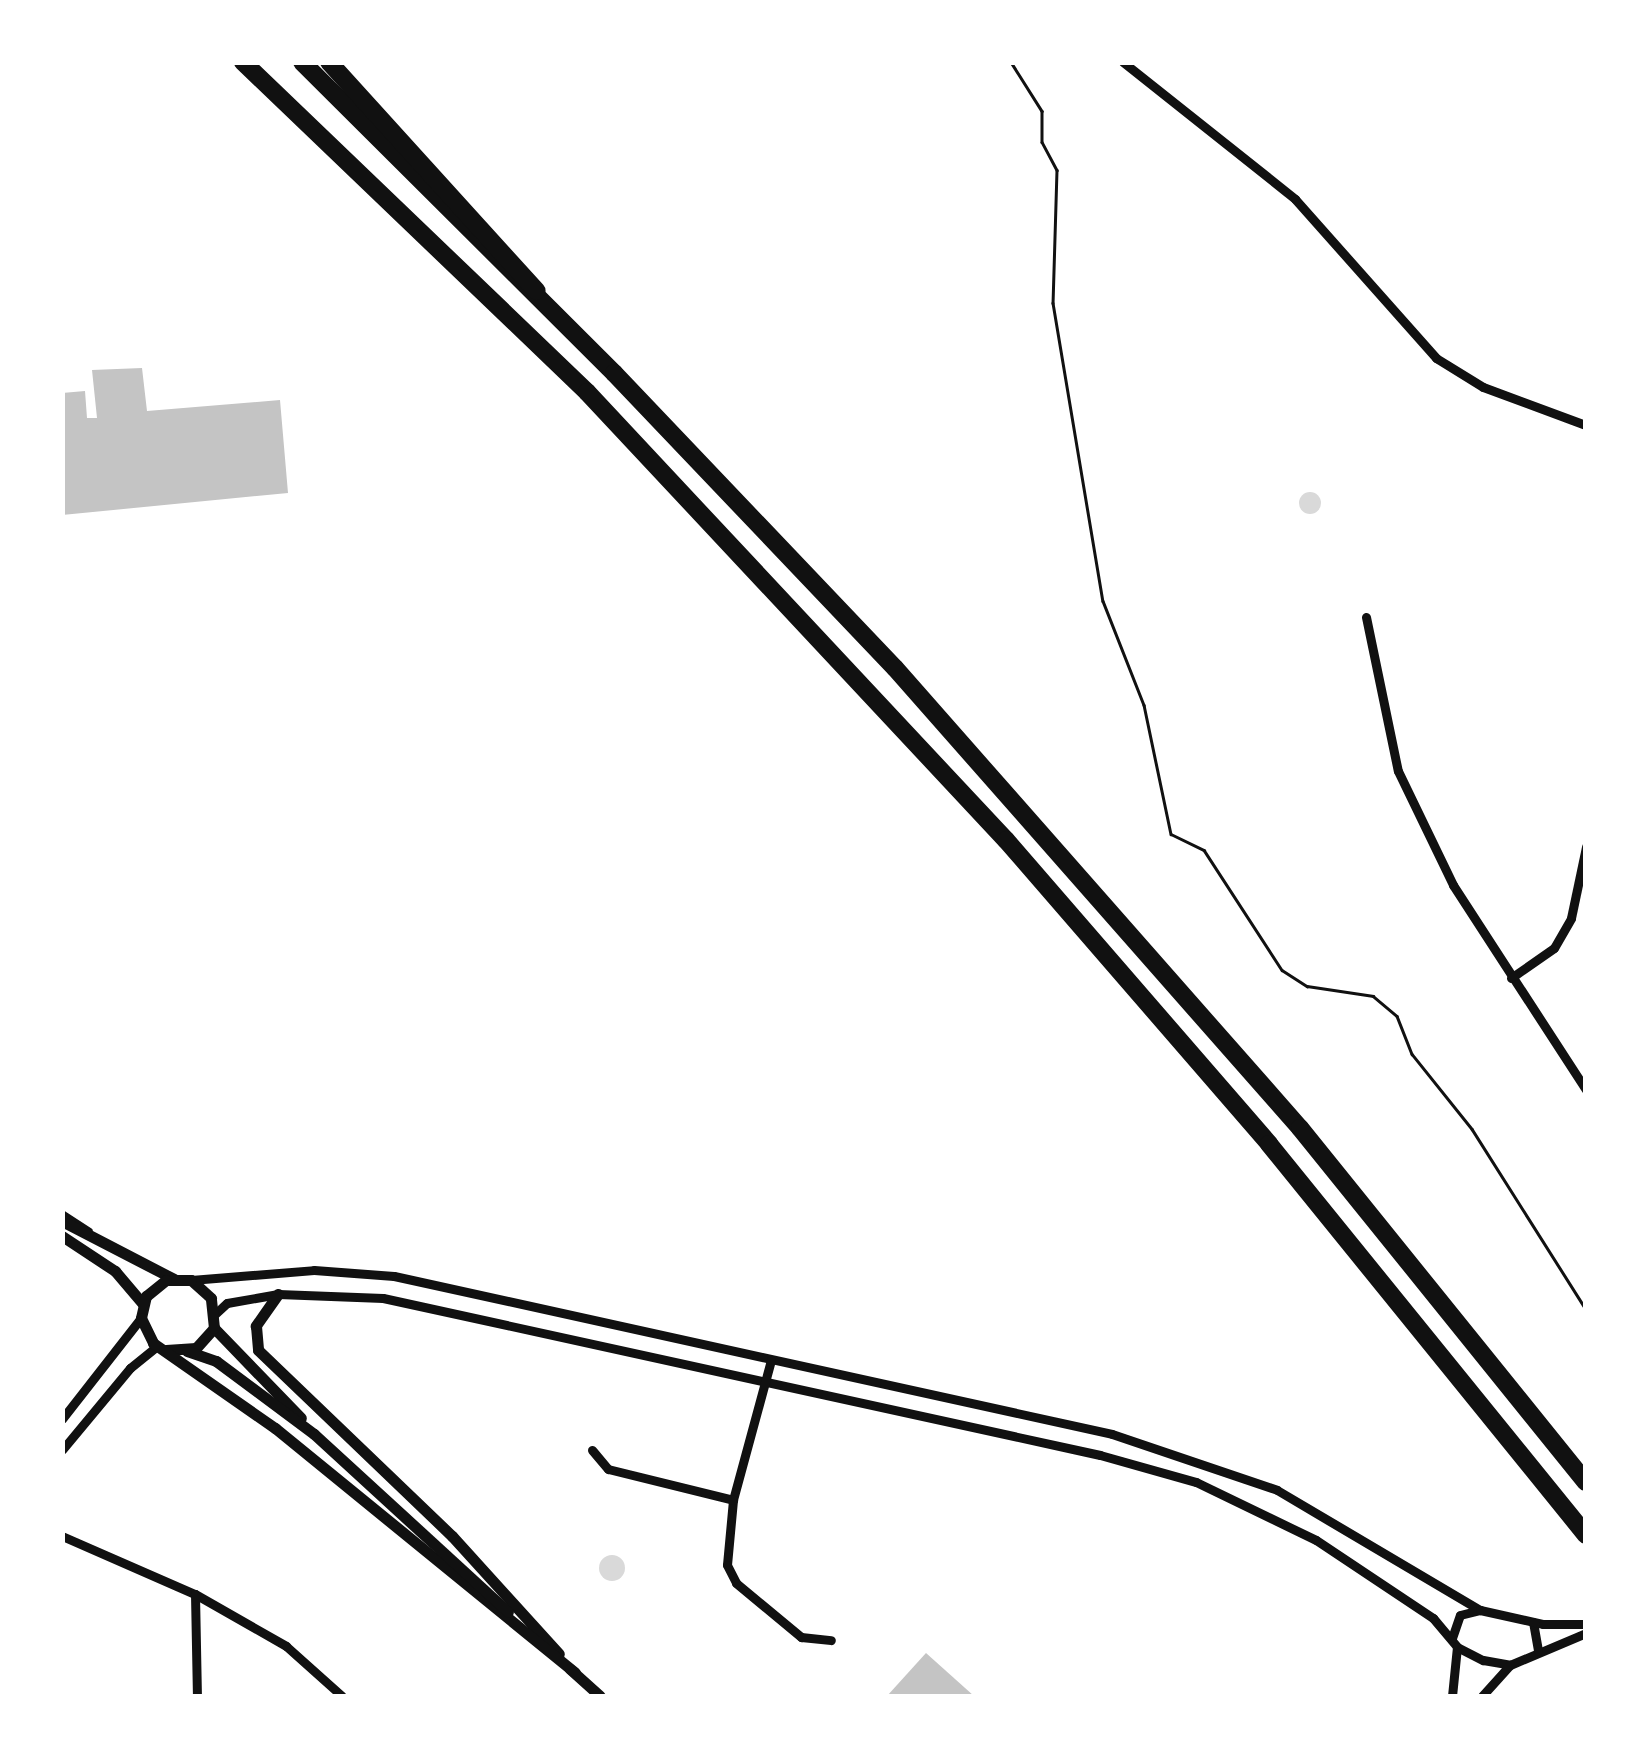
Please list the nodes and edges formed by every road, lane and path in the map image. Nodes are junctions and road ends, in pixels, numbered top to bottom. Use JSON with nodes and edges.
{"nodes":[{"id":1,"x":243,"y":62,"type":"edge"},
{"id":2,"x":302,"y":62,"type":"edge"},
{"id":3,"x":328,"y":62,"type":"edge"},
{"id":4,"x":1011,"y":62,"type":"edge"},
{"id":5,"x":1123,"y":62,"type":"edge"},
{"id":6,"x":549,"y":310,"type":"junction"},
{"id":7,"x":1586,"y":425,"type":"edge"},
{"id":8,"x":1366,"y":617,"type":"dead end"},
{"id":9,"x":1586,"y":847,"type":"edge"},
{"id":10,"x":1511,"y":978,"type":"junction"},
{"id":11,"x":1586,"y":1090,"type":"edge"},
{"id":12,"x":62,"y":1212,"type":"edge"},
{"id":13,"x":62,"y":1221,"type":"edge"},
{"id":14,"x":62,"y":1236,"type":"edge"},
{"id":15,"x":99,"y":1239,"type":"junction"},
{"id":16,"x":174,"y":1279,"type":"junction"},
{"id":17,"x":191,"y":1280,"type":"junction"},
{"id":18,"x":278,"y":1294,"type":"junction"},
{"id":19,"x":143,"y":1304,"type":"junction"},
{"id":20,"x":1586,"y":1309,"type":"edge"},
{"id":21,"x":141,"y":1318,"type":"junction"},
{"id":22,"x":215,"y":1321,"type":"junction"},
{"id":23,"x":162,"y":1349,"type":"junction"},
{"id":24,"x":188,"y":1352,"type":"junction"},
{"id":25,"x":771,"y":1360,"type":"junction"},
{"id":26,"x":761,"y":1381,"type":"junction"},
{"id":27,"x":62,"y":1419,"type":"edge"},
{"id":28,"x":314,"y":1434,"type":"junction"},
{"id":29,"x":62,"y":1450,"type":"edge"},
{"id":30,"x":592,"y":1450,"type":"dead end"},
{"id":31,"x":1586,"y":1482,"type":"edge"},
{"id":32,"x":733,"y":1500,"type":"junction"},
{"id":33,"x":1586,"y":1535,"type":"edge"},
{"id":34,"x":62,"y":1536,"type":"edge"},
{"id":35,"x":195,"y":1594,"type":"junction"},
{"id":36,"x":1480,"y":1610,"type":"junction"},
{"id":37,"x":1533,"y":1622,"type":"junction"},
{"id":38,"x":1586,"y":1624,"type":"edge"},
{"id":39,"x":1586,"y":1633,"type":"edge"},
{"id":40,"x":832,"y":1640,"type":"dead end"},
{"id":41,"x":1454,"y":1642,"type":"junction"},
{"id":42,"x":1538,"y":1651,"type":"junction"},
{"id":43,"x":1510,"y":1665,"type":"junction"},
{"id":44,"x":574,"y":1673,"type":"junction"},
{"id":45,"x":197,"y":1696,"type":"edge"},
{"id":46,"x":342,"y":1696,"type":"edge"},
{"id":47,"x":600,"y":1696,"type":"edge"},
{"id":48,"x":1452,"y":1696,"type":"edge"},
{"id":49,"x":1482,"y":1696,"type":"edge"}],
"edges":[{"from":1,"to":33,"type":"highway"},
{"from":2,"to":6,"type":"highway"},
{"from":3,"to":6,"type":"highway"},
{"from":4,"to":20,"type":"path"},
{"from":5,"to":7,"type":"street"},
{"from":6,"to":31,"type":"highway"},
{"from":8,"to":10,"type":"street"},
{"from":9,"to":10,"type":"street"},
{"from":10,"to":11,"type":"street"},
{"from":12,"to":15,"type":"lane"},
{"from":13,"to":15,"type":"street"},
{"from":14,"to":19,"type":"street"},
{"from":15,"to":16,"type":"street"},
{"from":16,"to":17,"type":"street"},
{"from":16,"to":19,"type":"street"},
{"from":17,"to":22,"type":"street"},
{"from":17,"to":25,"type":"street"},
{"from":18,"to":22,"type":"street"},
{"from":18,"to":26,"type":"street"},
{"from":18,"to":44,"type":"street"},
{"from":19,"to":21,"type":"street"},
{"from":21,"to":23,"type":"street"},
{"from":21,"to":27,"type":"street"},
{"from":22,"to":24,"type":"street"},
{"from":22,"to":28,"type":"street"},
{"from":23,"to":24,"type":"street"},
{"from":23,"to":29,"type":"street"},
{"from":23,"to":44,"type":"street"},
{"from":24,"to":28,"type":"street"},
{"from":25,"to":26,"type":"street"},
{"from":25,"to":36,"type":"street"},
{"from":26,"to":32,"type":"street"},
{"from":26,"to":41,"type":"street"},
{"from":28,"to":44,"type":"street"},
{"from":30,"to":32,"type":"street"},
{"from":32,"to":40,"type":"street"},
{"from":34,"to":35,"type":"street"},
{"from":35,"to":45,"type":"street"},
{"from":35,"to":46,"type":"street"},
{"from":36,"to":37,"type":"street"},
{"from":36,"to":41,"type":"street"},
{"from":37,"to":38,"type":"street"},
{"from":37,"to":42,"type":"street"},
{"from":39,"to":42,"type":"street"},
{"from":41,"to":43,"type":"street"},
{"from":41,"to":48,"type":"street"},
{"from":42,"to":43,"type":"street"},
{"from":43,"to":49,"type":"street"},
{"from":44,"to":47,"type":"street"}]}
